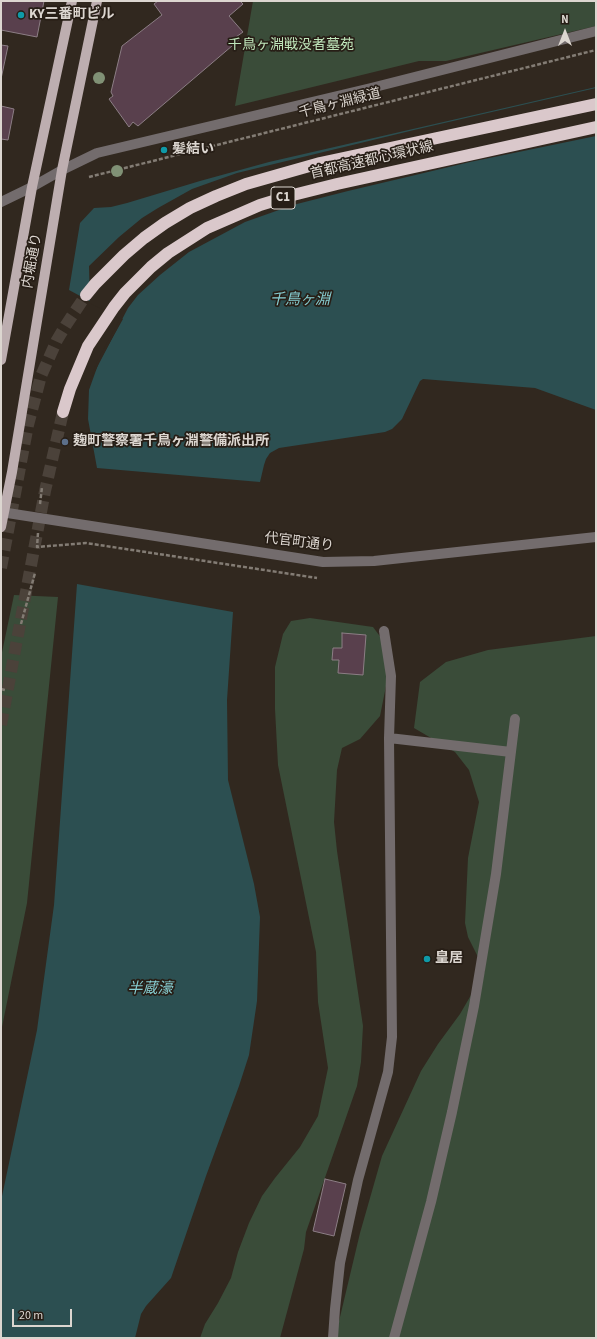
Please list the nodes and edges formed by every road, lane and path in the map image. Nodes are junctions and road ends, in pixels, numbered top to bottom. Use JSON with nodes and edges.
{"nodes":[{"id":1,"x":72,"y":1,"type":"edge"},
{"id":2,"x":97,"y":1,"type":"edge"},
{"id":3,"x":596,"y":31,"type":"edge"},
{"id":4,"x":596,"y":50,"type":"edge"},
{"id":5,"x":596,"y":104,"type":"edge"},
{"id":6,"x":596,"y":127,"type":"edge"},
{"id":7,"x":62,"y":170,"type":"junction"},
{"id":8,"x":89,"y":177,"type":"dead end"},
{"id":9,"x":32,"y":187,"type":"junction"},
{"id":10,"x":1,"y":202,"type":"edge"},
{"id":11,"x":86,"y":295,"type":"tunnel mouth"},
{"id":12,"x":1,"y":360,"type":"edge"},
{"id":13,"x":63,"y":412,"type":"tunnel mouth"},
{"id":14,"x":2,"y":512,"type":"edge"},
{"id":15,"x":1,"y":527,"type":"edge"},
{"id":16,"x":596,"y":537,"type":"edge"},
{"id":17,"x":35,"y":573,"type":"dead end"},
{"id":18,"x":21,"y":624,"type":"dead end"},
{"id":19,"x":384,"y":631,"type":"dead end"},
{"id":20,"x":515,"y":719,"type":"dead end"},
{"id":21,"x":390,"y":738,"type":"junction"},
{"id":22,"x":511,"y":752,"type":"junction"},
{"id":23,"x":333,"y":1338,"type":"edge"},
{"id":24,"x":394,"y":1338,"type":"edge"}],
"edges":[{"from":1,"to":9,"type":"main road","name":"内堀通り"},
{"from":2,"to":7,"type":"main road","name":"内堀通り"},
{"from":3,"to":7,"type":"street"},
{"from":4,"to":8,"type":"path","name":"千鳥ヶ淵緑道"},
{"from":5,"to":11,"type":"highway","name":"首都高速都心環状線","number":"C1"},
{"from":6,"to":13,"type":"highway","name":"首都高速都心環状線","number":"C1"},
{"from":7,"to":9,"type":"street"},
{"from":7,"to":14,"type":"main road","name":"内堀通り"},
{"from":9,"to":10,"type":"street"},
{"from":9,"to":12,"type":"main road","name":"内堀通り"},
{"from":14,"to":15,"type":"main road","name":"内堀通り"},
{"from":14,"to":16,"type":"street","name":"代官町通り"},
{"from":17,"to":18,"type":"path"},
{"from":19,"to":21,"type":"street"},
{"from":20,"to":22,"type":"street"},
{"from":21,"to":22,"type":"street"},
{"from":21,"to":23,"type":"street"},
{"from":22,"to":24,"type":"street"}]}
